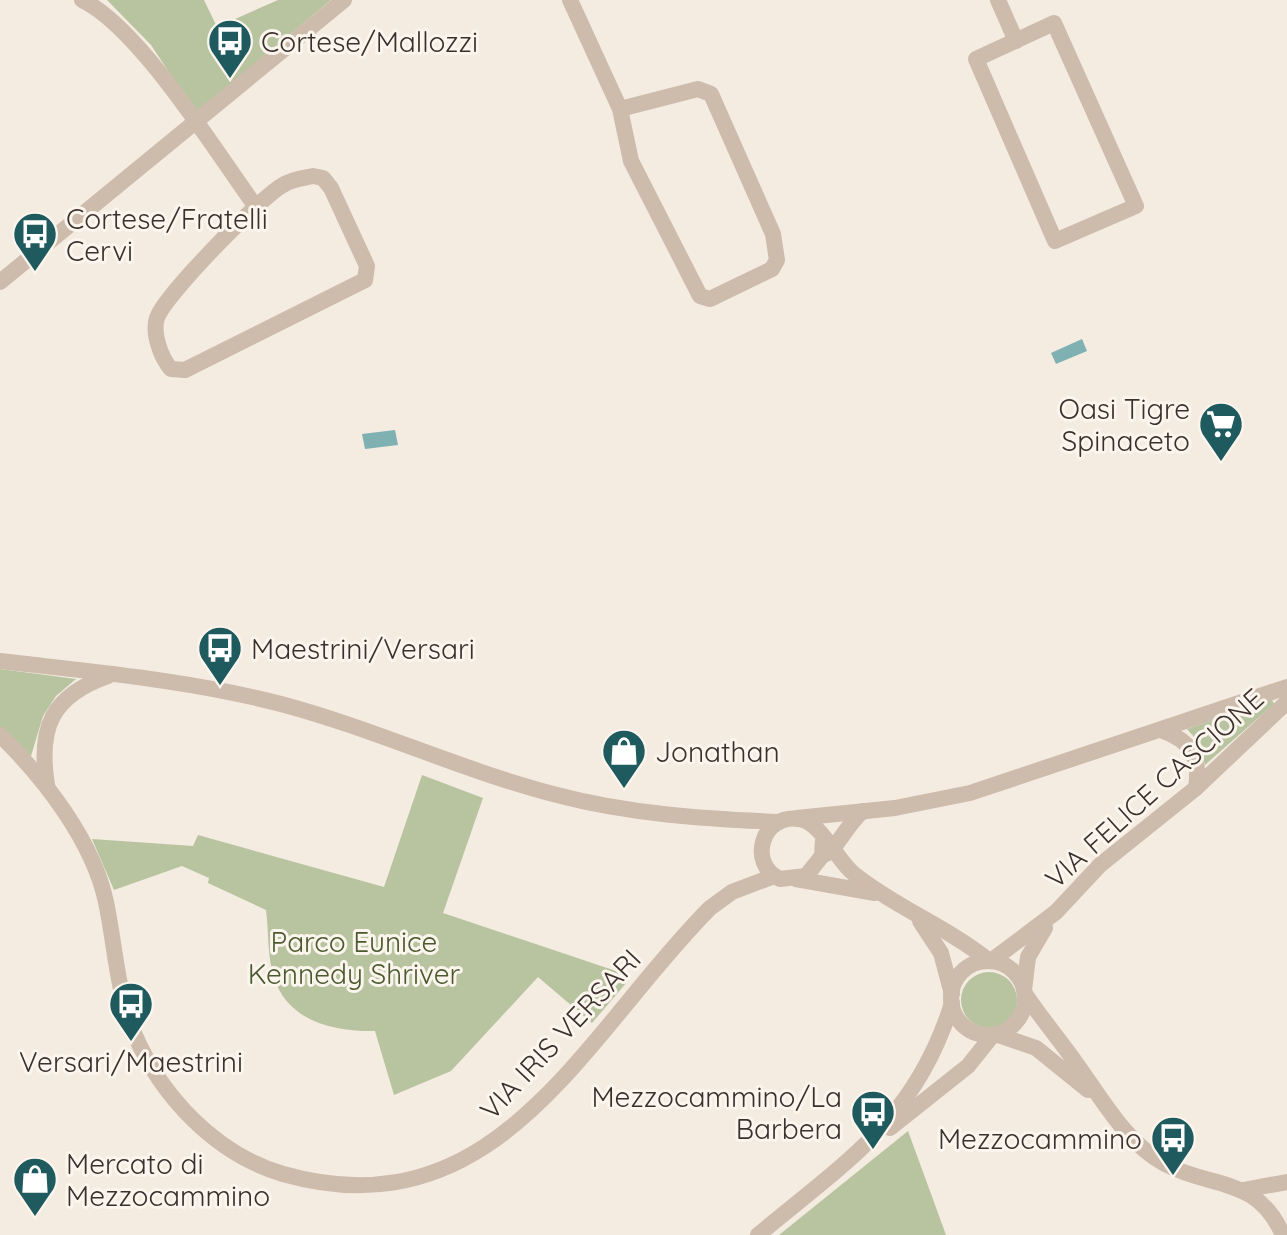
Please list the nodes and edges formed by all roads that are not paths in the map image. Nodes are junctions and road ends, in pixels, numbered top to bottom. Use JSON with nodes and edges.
{"nodes":[{"id":1,"x":82,"y":0,"type":"edge"},
{"id":2,"x":344,"y":0,"type":"edge"},
{"id":3,"x":570,"y":0,"type":"edge"},
{"id":4,"x":998,"y":0,"type":"edge"},
{"id":5,"x":1016,"y":41,"type":"junction"},
{"id":6,"x":620,"y":109,"type":"junction"},
{"id":7,"x":194,"y":122,"type":"junction"},
{"id":8,"x":256,"y":207,"type":"junction"},
{"id":9,"x":0,"y":282,"type":"edge"},
{"id":10,"x":0,"y":661,"type":"edge"},
{"id":11,"x":113,"y":674,"type":"junction"},
{"id":12,"x":1287,"y":687,"type":"edge"},
{"id":13,"x":1287,"y":702,"type":"edge"},
{"id":14,"x":1161,"y":730,"type":"junction"},
{"id":15,"x":0,"y":735,"type":"edge"},
{"id":16,"x":47,"y":786,"type":"junction"},
{"id":17,"x":1196,"y":788,"type":"junction"},
{"id":18,"x":863,"y":811,"type":"junction"},
{"id":19,"x":797,"y":818,"type":"junction"},
{"id":20,"x":779,"y":822,"type":"junction"},
{"id":21,"x":826,"y":849,"type":"junction"},
{"id":22,"x":774,"y":876,"type":"junction"},
{"id":23,"x":796,"y":879,"type":"junction"},
{"id":24,"x":889,"y":896,"type":"junction"},
{"id":25,"x":1056,"y":912,"type":"junction"},
{"id":26,"x":914,"y":913,"type":"junction"},
{"id":27,"x":990,"y":960,"type":"junction"},
{"id":28,"x":1025,"y":992,"type":"junction"},
{"id":29,"x":952,"y":999,"type":"junction"},
{"id":30,"x":995,"y":1035,"type":"junction"},
{"id":31,"x":1105,"y":1104,"type":"junction"},
{"id":32,"x":878,"y":1135,"type":"junction"},
{"id":33,"x":1287,"y":1182,"type":"edge"},
{"id":34,"x":1243,"y":1190,"type":"junction"},
{"id":35,"x":1287,"y":1210,"type":"edge"},
{"id":36,"x":1282,"y":1234,"type":"edge"},
{"id":37,"x":758,"y":1235,"type":"edge"}],
"edges":[{"from":1,"to":7,"type":"street"},
{"from":2,"to":7,"type":"street"},
{"from":3,"to":6,"type":"street"},
{"from":4,"to":5,"type":"street"},
{"from":5,"to":5,"type":"street"},
{"from":6,"to":6,"type":"street"},
{"from":7,"to":8,"type":"street"},
{"from":7,"to":9,"type":"street"},
{"from":8,"to":8,"type":"street"},
{"from":10,"to":11,"type":"street"},
{"from":11,"to":16,"type":"street"},
{"from":11,"to":20,"type":"street"},
{"from":12,"to":14,"type":"street"},
{"from":13,"to":17,"type":"street","name":"VIA FELICE CASCIONE"},
{"from":14,"to":17,"type":"street"},
{"from":14,"to":18,"type":"street"},
{"from":15,"to":16,"type":"street","name":"VIA IRIS VERSARI"},
{"from":16,"to":22,"type":"street","name":"VIA IRIS VERSARI"},
{"from":17,"to":25,"type":"street","name":"VIA FELICE CASCIONE"},
{"from":18,"to":19,"type":"street"},
{"from":18,"to":21,"type":"street"},
{"from":19,"to":20,"type":"street"},
{"from":19,"to":21,"type":"street"},
{"from":20,"to":22,"type":"street"},
{"from":21,"to":23,"type":"street"},
{"from":21,"to":24,"type":"street"},
{"from":22,"to":23,"type":"street"},
{"from":23,"to":24,"type":"street"},
{"from":24,"to":26,"type":"street"},
{"from":25,"to":27,"type":"street","name":"VIA FELICE CASCIONE"},
{"from":25,"to":28,"type":"street","name":"VIA FELICE CASCIONE"},
{"from":26,"to":27,"type":"street"},
{"from":26,"to":29,"type":"street"},
{"from":27,"to":28,"type":"street"},
{"from":27,"to":29,"type":"street"},
{"from":28,"to":30,"type":"street"},
{"from":28,"to":31,"type":"street"},
{"from":29,"to":30,"type":"street"},
{"from":29,"to":32,"type":"street"},
{"from":30,"to":31,"type":"street"},
{"from":30,"to":32,"type":"street"},
{"from":31,"to":34,"type":"street"},
{"from":32,"to":37,"type":"street"},
{"from":33,"to":34,"type":"street"},
{"from":34,"to":36,"type":"street"},
{"from":35,"to":36,"type":"street"}]}
